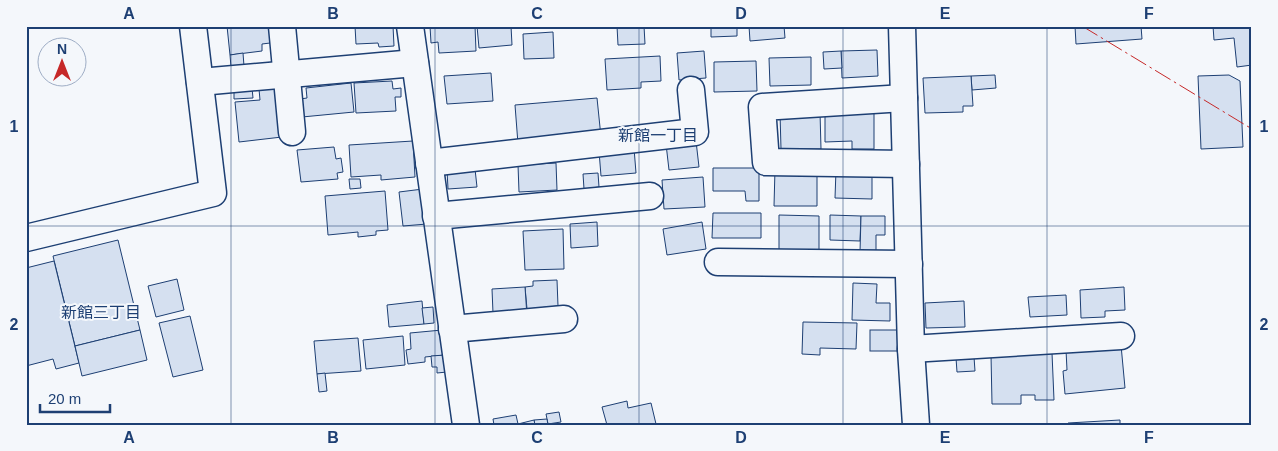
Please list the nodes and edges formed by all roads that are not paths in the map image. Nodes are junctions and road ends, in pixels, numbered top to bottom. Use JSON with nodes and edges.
{"nodes":[{"id":1,"x":193,"y":26,"type":"edge"},
{"id":2,"x":282,"y":26,"type":"edge"},
{"id":3,"x":410,"y":26,"type":"edge"},
{"id":4,"x":902,"y":26,"type":"edge"},
{"id":5,"x":415,"y":63,"type":"junction"},
{"id":6,"x":287,"y":74,"type":"junction"},
{"id":7,"x":200,"y":82,"type":"junction"},
{"id":8,"x":691,"y":90,"type":"dead end"},
{"id":9,"x":904,"y":98,"type":"junction"},
{"id":10,"x":292,"y":132,"type":"dead end"},
{"id":11,"x":429,"y":163,"type":"junction"},
{"id":12,"x":906,"y":164,"type":"junction"},
{"id":13,"x":650,"y":196,"type":"dead end"},
{"id":14,"x":436,"y":216,"type":"junction"},
{"id":15,"x":26,"y":238,"type":"edge"},
{"id":16,"x":718,"y":262,"type":"dead end"},
{"id":17,"x":909,"y":264,"type":"junction"},
{"id":18,"x":564,"y":319,"type":"dead end"},
{"id":19,"x":452,"y":329,"type":"junction"},
{"id":20,"x":1121,"y":336,"type":"dead end"},
{"id":21,"x":911,"y":349,"type":"junction"},
{"id":22,"x":466,"y":425,"type":"edge"},
{"id":23,"x":916,"y":425,"type":"edge"}],
"edges":[{"from":1,"to":7,"type":"street"},
{"from":2,"to":6,"type":"street"},
{"from":3,"to":5,"type":"street"},
{"from":4,"to":9,"type":"street"},
{"from":5,"to":6,"type":"street"},
{"from":5,"to":11,"type":"street"},
{"from":6,"to":7,"type":"street"},
{"from":6,"to":10,"type":"street"},
{"from":7,"to":15,"type":"street"},
{"from":8,"to":11,"type":"street"},
{"from":9,"to":12,"type":"street"},
{"from":9,"to":12,"type":"street"},
{"from":11,"to":14,"type":"street"},
{"from":12,"to":17,"type":"street"},
{"from":13,"to":14,"type":"street"},
{"from":14,"to":19,"type":"street"},
{"from":16,"to":17,"type":"street"},
{"from":17,"to":21,"type":"street"},
{"from":18,"to":19,"type":"street"},
{"from":19,"to":22,"type":"street"},
{"from":20,"to":21,"type":"street"},
{"from":21,"to":23,"type":"street"}]}
